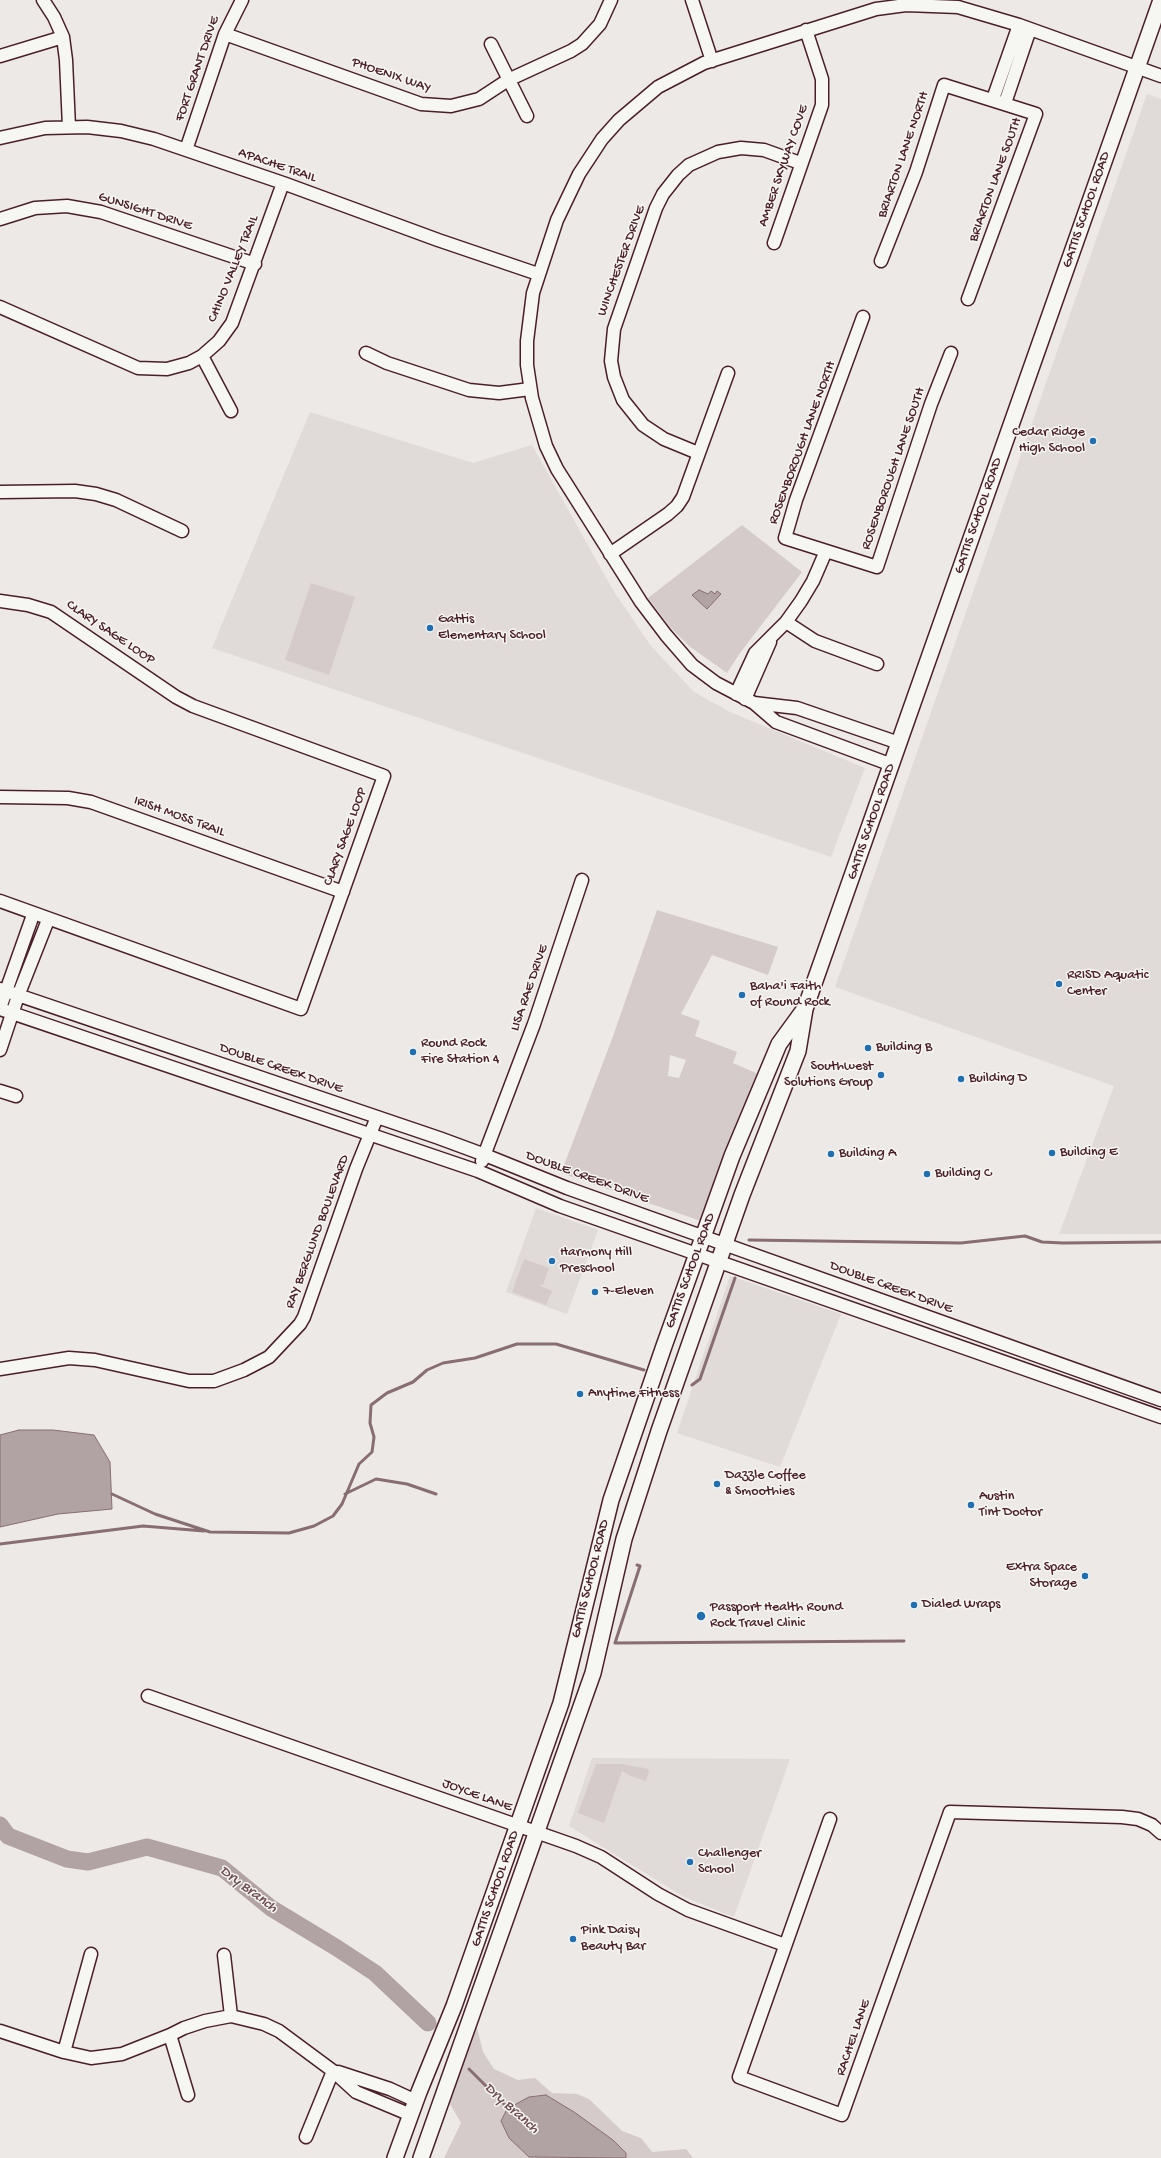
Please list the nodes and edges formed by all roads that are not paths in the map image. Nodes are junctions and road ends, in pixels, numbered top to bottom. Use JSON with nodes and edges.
{"nodes":[{"id":1,"x":43,"y":0,"type":"edge"},
{"id":2,"x":242,"y":0,"type":"edge"},
{"id":3,"x":611,"y":0,"type":"edge"},
{"id":4,"x":692,"y":0,"type":"edge"},
{"id":5,"x":1161,"y":0,"type":"edge"},
{"id":6,"x":1025,"y":27,"type":"junction"},
{"id":7,"x":806,"y":30,"type":"junction"},
{"id":8,"x":225,"y":34,"type":"junction"},
{"id":9,"x":63,"y":37,"type":"junction"},
{"id":10,"x":491,"y":44,"type":"dead end"},
{"id":11,"x":0,"y":56,"type":"edge"},
{"id":12,"x":712,"y":61,"type":"junction"},
{"id":13,"x":1137,"y":67,"type":"junction"},
{"id":14,"x":1161,"y":76,"type":"edge"},
{"id":15,"x":508,"y":80,"type":"junction"},
{"id":16,"x":999,"y":101,"type":"junction"},
{"id":17,"x":527,"y":116,"type":"dead end"},
{"id":18,"x":69,"y":127,"type":"junction"},
{"id":19,"x":0,"y":138,"type":"edge"},
{"id":20,"x":186,"y":150,"type":"junction"},
{"id":21,"x":800,"y":163,"type":"junction"},
{"id":22,"x":283,"y":183,"type":"junction"},
{"id":23,"x":0,"y":219,"type":"edge"},
{"id":24,"x":774,"y":243,"type":"dead end"},
{"id":25,"x":882,"y":261,"type":"dead end"},
{"id":26,"x":255,"y":264,"type":"junction"},
{"id":27,"x":538,"y":274,"type":"junction"},
{"id":28,"x":968,"y":299,"type":"dead end"},
{"id":29,"x":0,"y":308,"type":"edge"},
{"id":30,"x":863,"y":318,"type":"dead end"},
{"id":31,"x":366,"y":353,"type":"dead end"},
{"id":32,"x":951,"y":353,"type":"dead end"},
{"id":33,"x":202,"y":356,"type":"junction"},
{"id":34,"x":728,"y":373,"type":"dead end"},
{"id":35,"x":530,"y":389,"type":"junction"},
{"id":36,"x":231,"y":411,"type":"dead end"},
{"id":37,"x":698,"y":453,"type":"junction"},
{"id":38,"x":0,"y":492,"type":"edge"},
{"id":39,"x":182,"y":531,"type":"dead end"},
{"id":40,"x":826,"y":551,"type":"junction"},
{"id":41,"x":610,"y":554,"type":"junction"},
{"id":42,"x":0,"y":601,"type":"edge"},
{"id":43,"x":786,"y":622,"type":"junction"},
{"id":44,"x":877,"y":664,"type":"dead end"},
{"id":45,"x":745,"y":699,"type":"junction"},
{"id":46,"x":899,"y":743,"type":"junction"},
{"id":47,"x":892,"y":765,"type":"junction"},
{"id":48,"x":0,"y":797,"type":"edge"},
{"id":49,"x":582,"y":880,"type":"dead end"},
{"id":50,"x":343,"y":892,"type":"junction"},
{"id":51,"x":0,"y":901,"type":"edge"},
{"id":52,"x":33,"y":915,"type":"junction"},
{"id":53,"x":48,"y":920,"type":"junction"},
{"id":54,"x":3,"y":990,"type":"edge"},
{"id":55,"x":18,"y":996,"type":"junction"},
{"id":56,"x":0,"y":1008,"type":"edge"},
{"id":57,"x":805,"y":1009,"type":"junction"},
{"id":58,"x":12,"y":1012,"type":"junction"},
{"id":59,"x":0,"y":1050,"type":"edge"},
{"id":60,"x":0,"y":1091,"type":"edge"},
{"id":61,"x":16,"y":1096,"type":"dead end"},
{"id":62,"x":376,"y":1117,"type":"junction"},
{"id":63,"x":370,"y":1134,"type":"junction"},
{"id":64,"x":485,"y":1155,"type":"junction"},
{"id":65,"x":478,"y":1171,"type":"junction"},
{"id":66,"x":703,"y":1236,"type":"junction"},
{"id":67,"x":725,"y":1244,"type":"junction"},
{"id":68,"x":698,"y":1254,"type":"junction"},
{"id":69,"x":719,"y":1261,"type":"junction"},
{"id":70,"x":0,"y":1369,"type":"edge"},
{"id":71,"x":1161,"y":1400,"type":"edge"},
{"id":72,"x":1161,"y":1416,"type":"edge"},
{"id":73,"x":148,"y":1696,"type":"dead end"},
{"id":74,"x":830,"y":1819,"type":"dead end"},
{"id":75,"x":518,"y":1826,"type":"junction"},
{"id":76,"x":1161,"y":1832,"type":"edge"},
{"id":77,"x":538,"y":1833,"type":"junction"},
{"id":78,"x":785,"y":1945,"type":"junction"},
{"id":79,"x":90,"y":1954,"type":"dead end"},
{"id":80,"x":224,"y":1955,"type":"dead end"},
{"id":81,"x":231,"y":2016,"type":"junction"},
{"id":82,"x":0,"y":2031,"type":"edge"},
{"id":83,"x":170,"y":2035,"type":"junction"},
{"id":84,"x":64,"y":2052,"type":"junction"},
{"id":85,"x":334,"y":2070,"type":"junction"},
{"id":86,"x":188,"y":2095,"type":"dead end"},
{"id":87,"x":416,"y":2101,"type":"junction"},
{"id":88,"x":411,"y":2115,"type":"junction"},
{"id":89,"x":306,"y":2137,"type":"dead end"},
{"id":90,"x":396,"y":2158,"type":"edge"},
{"id":91,"x":413,"y":2158,"type":"edge"},
{"id":92,"x":421,"y":2158,"type":"edge"}],
"edges":[{"from":1,"to":9,"type":"street"},
{"from":2,"to":8,"type":"street","name":"FORT GRANT DRIVE"},
{"from":3,"to":15,"type":"street","name":"PHOENIX WAY"},
{"from":4,"to":12,"type":"street"},
{"from":5,"to":13,"type":"main road","name":"GATTIS SCHOOL ROAD"},
{"from":6,"to":7,"type":"street"},
{"from":6,"to":13,"type":"street"},
{"from":6,"to":16,"type":"street"},
{"from":7,"to":12,"type":"street"},
{"from":7,"to":21,"type":"street","name":"AMBER SKYWAY COVE"},
{"from":8,"to":15,"type":"street","name":"PHOENIX WAY"},
{"from":8,"to":20,"type":"street","name":"FORT GRANT DRIVE"},
{"from":9,"to":11,"type":"street"},
{"from":9,"to":18,"type":"street"},
{"from":10,"to":15,"type":"street"},
{"from":12,"to":27,"type":"street"},
{"from":13,"to":14,"type":"street"},
{"from":13,"to":46,"type":"main road","name":"GATTIS SCHOOL ROAD"},
{"from":15,"to":17,"type":"street"},
{"from":16,"to":25,"type":"street","name":"BRIARTON LANE NORTH"},
{"from":16,"to":28,"type":"street","name":"BRIARTON LANE SOUTH"},
{"from":18,"to":19,"type":"street","name":"APACHE TRAIL"},
{"from":18,"to":20,"type":"street","name":"APACHE TRAIL"},
{"from":20,"to":22,"type":"street","name":"APACHE TRAIL"},
{"from":21,"to":24,"type":"street","name":"AMBER SKYWAY COVE"},
{"from":21,"to":37,"type":"street","name":"WINCHESTER DRIVE"},
{"from":22,"to":26,"type":"street","name":"CHINO VALLEY TRAIL"},
{"from":22,"to":27,"type":"street","name":"APACHE TRAIL"},
{"from":23,"to":26,"type":"street","name":"GUNSIGHT DRIVE"},
{"from":26,"to":33,"type":"street","name":"CHINO VALLEY TRAIL"},
{"from":27,"to":35,"type":"street"},
{"from":29,"to":33,"type":"street","name":"CHINO VALLEY TRAIL"},
{"from":30,"to":40,"type":"street","name":"ROSENBOROUGH LANE NORTH"},
{"from":31,"to":35,"type":"street"},
{"from":32,"to":40,"type":"street","name":"ROSENBOROUGH LANE SOUTH"},
{"from":33,"to":36,"type":"street"},
{"from":34,"to":37,"type":"street"},
{"from":35,"to":41,"type":"street"},
{"from":37,"to":41,"type":"street"},
{"from":38,"to":39,"type":"street"},
{"from":40,"to":43,"type":"street"},
{"from":41,"to":45,"type":"street"},
{"from":42,"to":50,"type":"street","name":"CLARY SAGE LOOP"},
{"from":43,"to":44,"type":"street"},
{"from":43,"to":45,"type":"street"},
{"from":45,"to":46,"type":"street"},
{"from":45,"to":47,"type":"street"},
{"from":46,"to":47,"type":"main road","name":"GATTIS SCHOOL ROAD"},
{"from":47,"to":57,"type":"main road","name":"GATTIS SCHOOL ROAD"},
{"from":48,"to":50,"type":"street","name":"IRISH MOSS TRAIL"},
{"from":49,"to":64,"type":"street","name":"LISA RAE DRIVE"},
{"from":50,"to":53,"type":"street","name":"CLARY SAGE LOOP"},
{"from":51,"to":52,"type":"street","name":"CLARY SAGE LOOP"},
{"from":52,"to":53,"type":"street","name":"CLARY SAGE LOOP"},
{"from":52,"to":54,"type":"street"},
{"from":53,"to":55,"type":"street"},
{"from":54,"to":55,"type":"street","name":"DOUBLE CREEK DRIVE"},
{"from":54,"to":56,"type":"street"},
{"from":55,"to":58,"type":"street"},
{"from":55,"to":62,"type":"street","name":"DOUBLE CREEK DRIVE"},
{"from":56,"to":58,"type":"street"},
{"from":57,"to":66,"type":"main road","name":"GATTIS SCHOOL ROAD"},
{"from":57,"to":67,"type":"main road","name":"GATTIS SCHOOL ROAD"},
{"from":58,"to":59,"type":"street"},
{"from":58,"to":63,"type":"street"},
{"from":60,"to":61,"type":"street"},
{"from":62,"to":63,"type":"street","name":"RAY BERGLUND BOULEVARD"},
{"from":62,"to":64,"type":"street","name":"DOUBLE CREEK DRIVE"},
{"from":63,"to":65,"type":"street"},
{"from":63,"to":70,"type":"street","name":"RAY BERGLUND BOULEVARD"},
{"from":64,"to":65,"type":"street","name":"LISA RAE DRIVE"},
{"from":64,"to":66,"type":"street","name":"DOUBLE CREEK DRIVE"},
{"from":65,"to":68,"type":"street"},
{"from":66,"to":67,"type":"street","name":"DOUBLE CREEK DRIVE"},
{"from":66,"to":68,"type":"main road","name":"GATTIS SCHOOL ROAD"},
{"from":67,"to":69,"type":"main road","name":"GATTIS SCHOOL ROAD"},
{"from":67,"to":71,"type":"street","name":"DOUBLE CREEK DRIVE"},
{"from":68,"to":69,"type":"street"},
{"from":68,"to":75,"type":"main road","name":"GATTIS SCHOOL ROAD"},
{"from":69,"to":72,"type":"street"},
{"from":69,"to":77,"type":"main road","name":"GATTIS SCHOOL ROAD"},
{"from":73,"to":75,"type":"street","name":"JOYCE LANE"},
{"from":74,"to":78,"type":"street","name":"RACHEL LANE"},
{"from":75,"to":77,"type":"street","name":"JOYCE LANE"},
{"from":75,"to":87,"type":"main road","name":"GATTIS SCHOOL ROAD"},
{"from":76,"to":78,"type":"street","name":"RACHEL LANE"},
{"from":77,"to":78,"type":"street","name":"JOYCE LANE"},
{"from":77,"to":92,"type":"main road","name":"GATTIS SCHOOL ROAD"},
{"from":79,"to":84,"type":"street"},
{"from":80,"to":81,"type":"street"},
{"from":81,"to":83,"type":"street"},
{"from":81,"to":85,"type":"street"},
{"from":82,"to":84,"type":"street"},
{"from":83,"to":84,"type":"street"},
{"from":83,"to":86,"type":"street"},
{"from":85,"to":87,"type":"street"},
{"from":85,"to":88,"type":"street"},
{"from":85,"to":89,"type":"street"},
{"from":87,"to":88,"type":"main road","name":"GATTIS SCHOOL ROAD"},
{"from":87,"to":91,"type":"main road"},
{"from":88,"to":90,"type":"main road","name":"GATTIS SCHOOL ROAD"}]}
